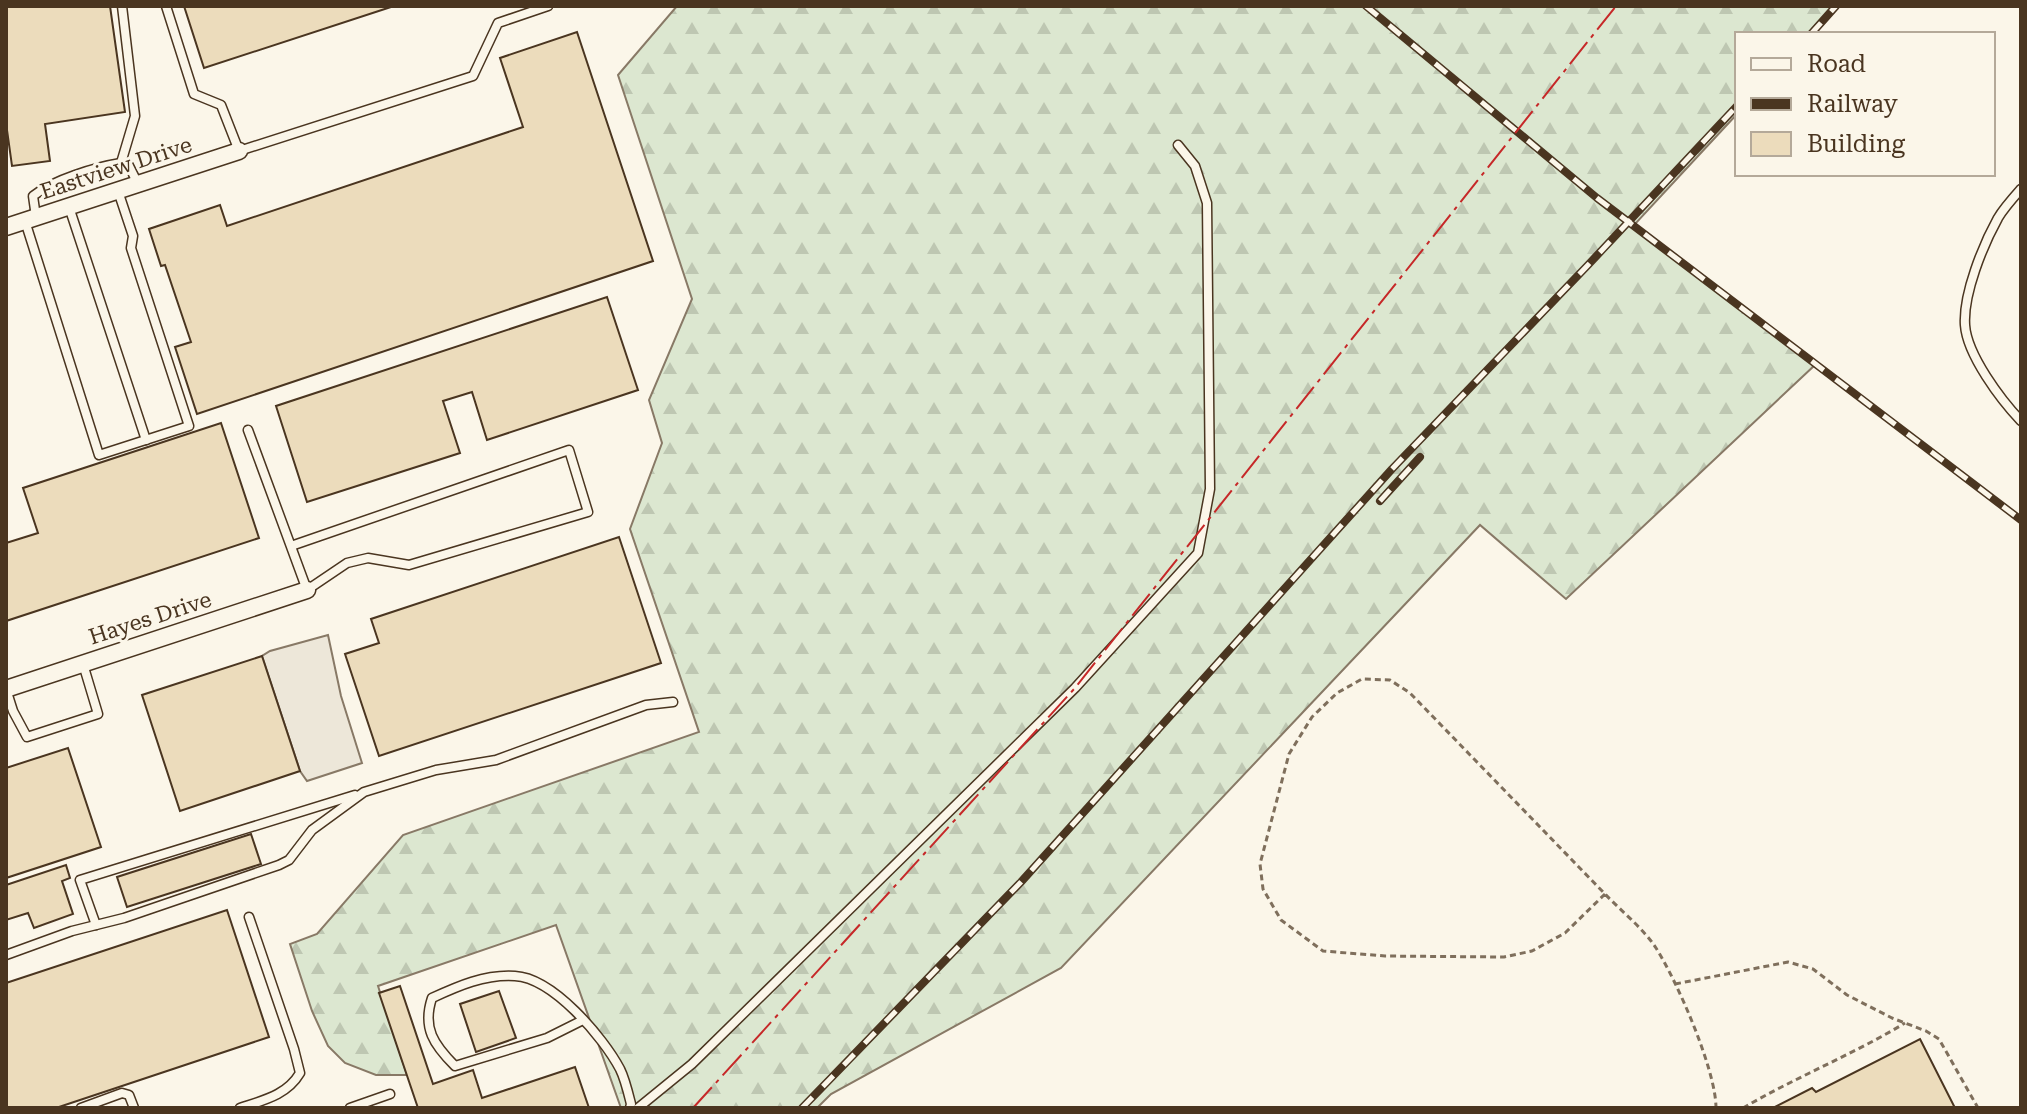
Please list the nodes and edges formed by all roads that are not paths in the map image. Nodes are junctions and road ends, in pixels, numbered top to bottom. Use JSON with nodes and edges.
{"nodes":[{"id":1,"x":122,"y":6,"type":"edge"},
{"id":2,"x":166,"y":6,"type":"edge"},
{"id":3,"x":548,"y":6,"type":"edge"},
{"id":4,"x":1178,"y":145,"type":"dead end"},
{"id":5,"x":239,"y":151,"type":"junction"},
{"id":6,"x":121,"y":163,"type":"junction"},
{"id":7,"x":138,"y":184,"type":"junction"},
{"id":8,"x":2021,"y":189,"type":"edge"},
{"id":9,"x":118,"y":191,"type":"junction"},
{"id":10,"x":69,"y":207,"type":"junction"},
{"id":11,"x":31,"y":220,"type":"junction"},
{"id":12,"x":6,"y":227,"type":"edge"},
{"id":13,"x":2021,"y":421,"type":"edge"},
{"id":14,"x":248,"y":430,"type":"dead end"},
{"id":15,"x":146,"y":440,"type":"junction"},
{"id":16,"x":291,"y":546,"type":"junction"},
{"id":17,"x":307,"y":590,"type":"junction"},
{"id":18,"x":83,"y":663,"type":"junction"},
{"id":19,"x":6,"y":689,"type":"edge"},
{"id":20,"x":673,"y":702,"type":"dead end"},
{"id":21,"x":364,"y":792,"type":"junction"},
{"id":22,"x":249,"y":917,"type":"dead end"},
{"id":23,"x":96,"y":925,"type":"junction"},
{"id":24,"x":6,"y":955,"type":"edge"},
{"id":25,"x":583,"y":1020,"type":"junction"},
{"id":26,"x":390,"y":1094,"type":"dead end"},
{"id":27,"x":81,"y":1108,"type":"edge"},
{"id":28,"x":134,"y":1108,"type":"edge"},
{"id":29,"x":240,"y":1108,"type":"edge"},
{"id":30,"x":350,"y":1108,"type":"edge"},
{"id":31,"x":630,"y":1108,"type":"edge"},
{"id":32,"x":638,"y":1108,"type":"edge"}],
"edges":[{"from":1,"to":6,"type":"lane"},
{"from":2,"to":5,"type":"lane"},
{"from":3,"to":5,"type":"lane"},
{"from":4,"to":32,"type":"lane"},
{"from":5,"to":7,"type":"street","name":"Eastview Drive"},
{"from":6,"to":7,"type":"lane"},
{"from":6,"to":11,"type":"lane"},
{"from":7,"to":9,"type":"street","name":"Eastview Drive"},
{"from":8,"to":13,"type":"lane"},
{"from":9,"to":10,"type":"street","name":"Eastview Drive"},
{"from":9,"to":15,"type":"lane"},
{"from":10,"to":11,"type":"street","name":"Eastview Drive"},
{"from":10,"to":15,"type":"lane"},
{"from":11,"to":12,"type":"street","name":"Eastview Drive"},
{"from":11,"to":15,"type":"lane"},
{"from":14,"to":16,"type":"lane"},
{"from":16,"to":17,"type":"lane"},
{"from":16,"to":17,"type":"lane"},
{"from":17,"to":18,"type":"street","name":"Hayes Drive"},
{"from":18,"to":19,"type":"street","name":"Hayes Drive"},
{"from":18,"to":19,"type":"lane"},
{"from":20,"to":21,"type":"lane"},
{"from":21,"to":23,"type":"lane"},
{"from":21,"to":23,"type":"lane"},
{"from":22,"to":29,"type":"lane"},
{"from":23,"to":24,"type":"lane"},
{"from":25,"to":25,"type":"lane"},
{"from":25,"to":31,"type":"lane"},
{"from":26,"to":30,"type":"lane"},
{"from":27,"to":28,"type":"lane"}]}
